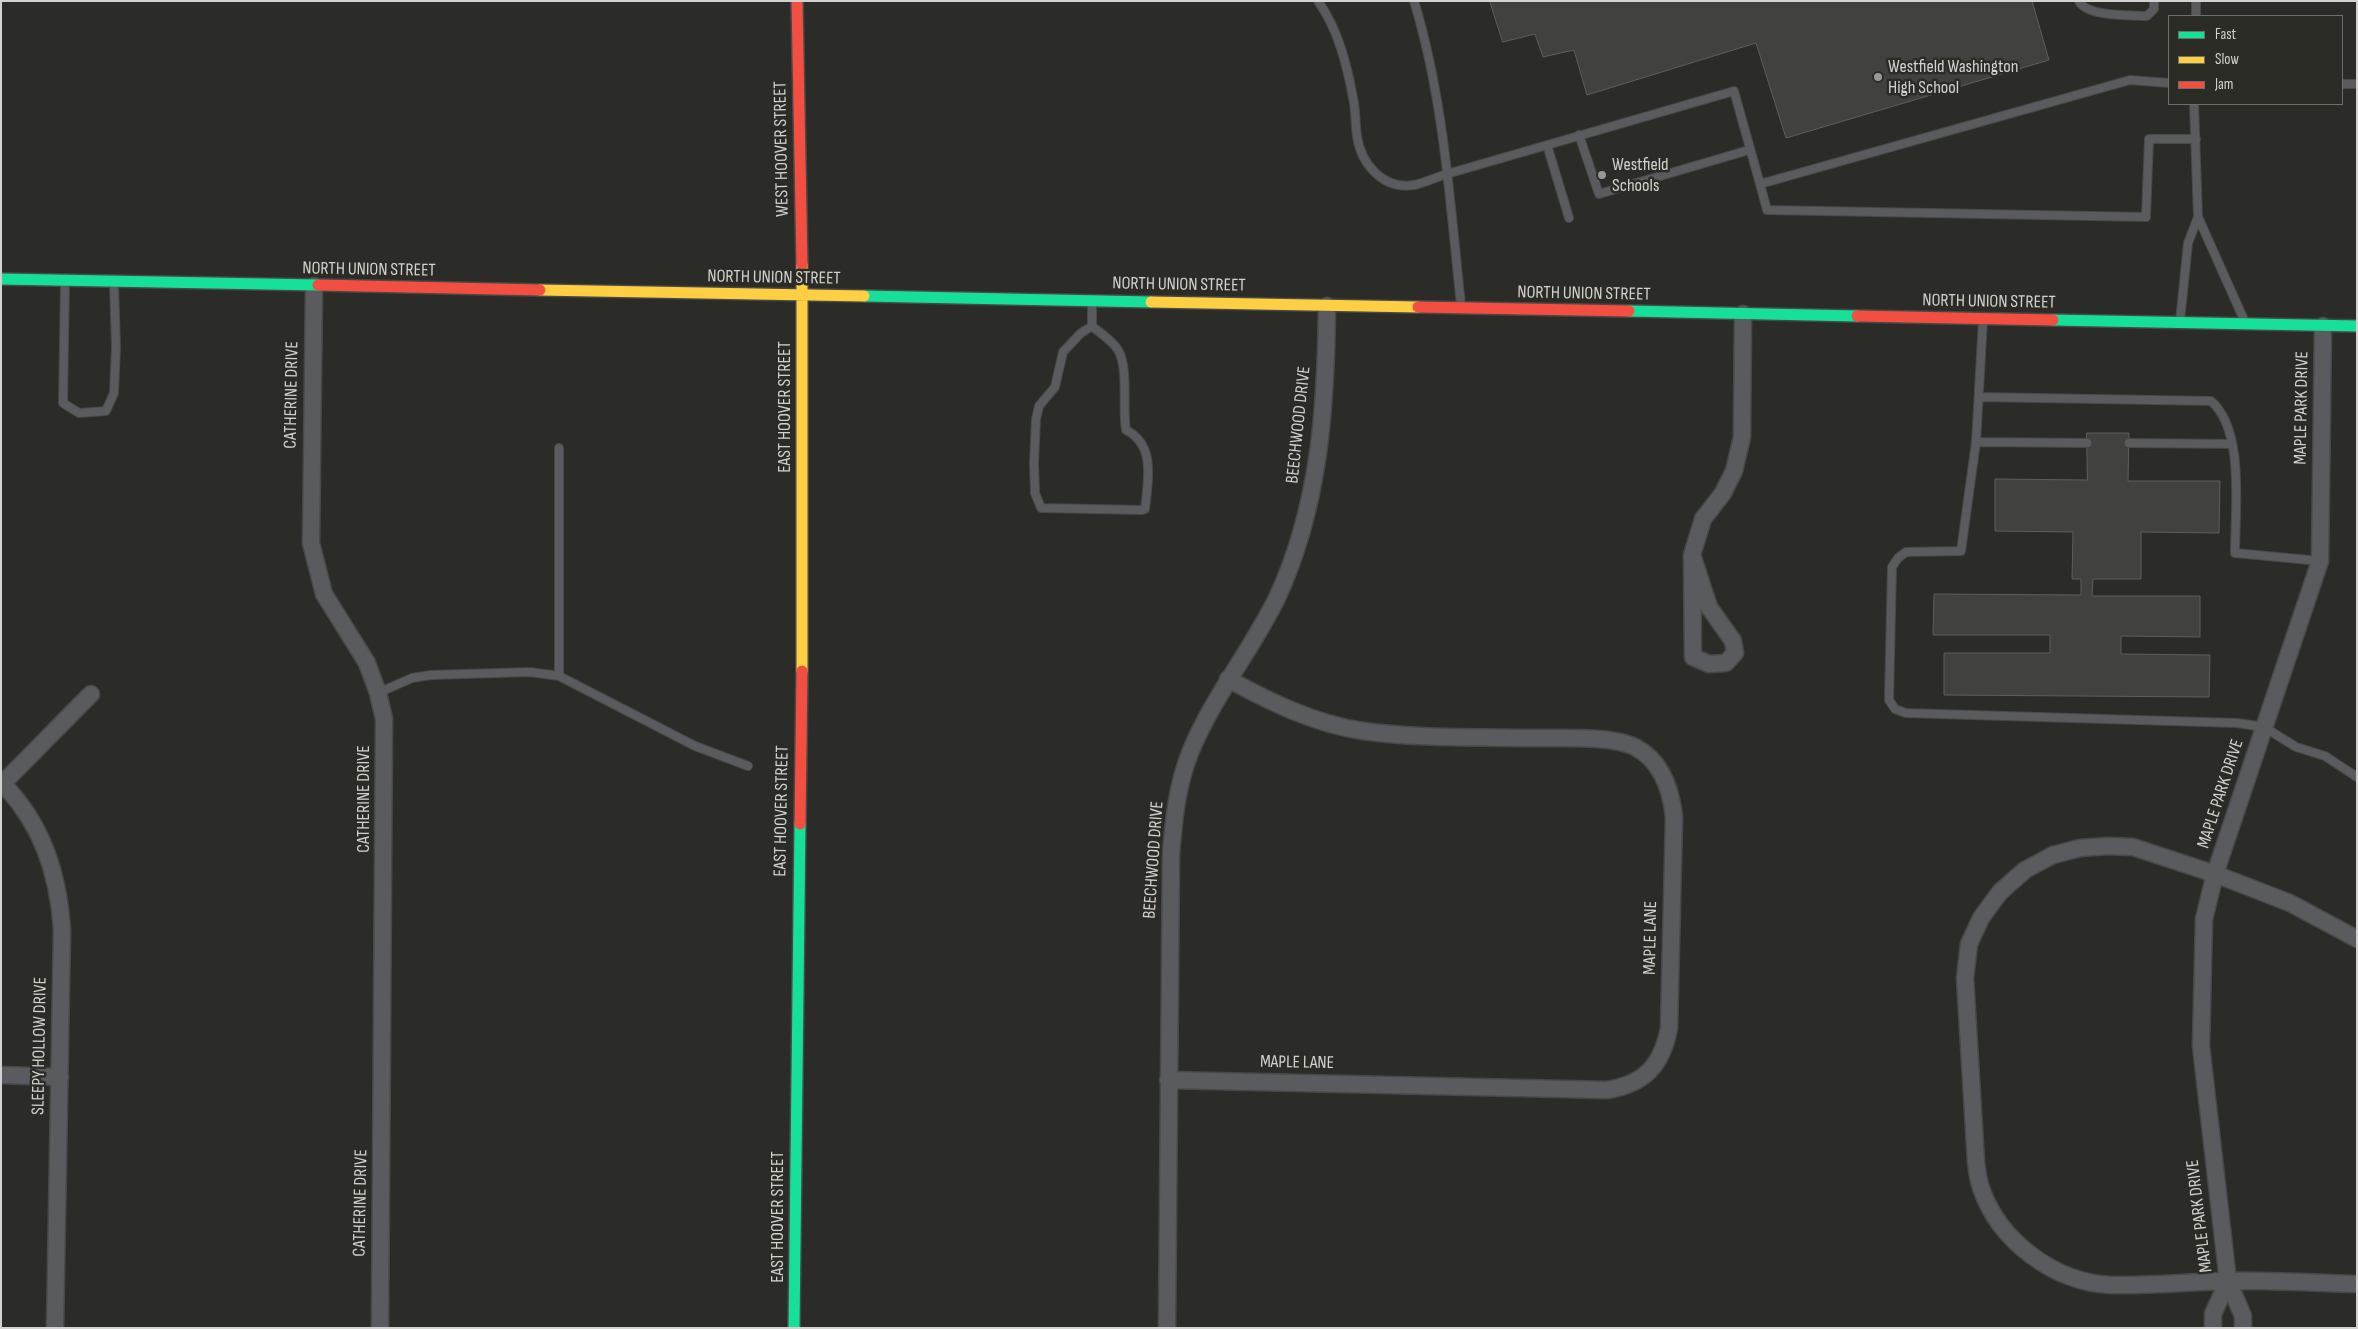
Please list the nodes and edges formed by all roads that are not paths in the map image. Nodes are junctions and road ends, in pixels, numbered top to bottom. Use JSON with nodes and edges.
{"nodes":[{"id":1,"x":797,"y":1,"type":"edge"},
{"id":2,"x":1318,"y":1,"type":"edge"},
{"id":3,"x":1414,"y":1,"type":"edge"},
{"id":4,"x":2080,"y":1,"type":"edge"},
{"id":5,"x":2154,"y":1,"type":"edge"},
{"id":6,"x":2196,"y":1,"type":"edge"},
{"id":7,"x":2196,"y":15,"type":"edge"},
{"id":8,"x":2168,"y":82,"type":"edge"},
{"id":9,"x":2343,"y":84,"type":"edge"},
{"id":10,"x":2357,"y":84,"type":"edge"},
{"id":11,"x":2194,"y":105,"type":"edge"},
{"id":12,"x":1579,"y":135,"type":"junction"},
{"id":13,"x":2196,"y":139,"type":"junction"},
{"id":14,"x":1548,"y":145,"type":"junction"},
{"id":15,"x":1749,"y":150,"type":"junction"},
{"id":16,"x":1447,"y":174,"type":"junction"},
{"id":17,"x":1760,"y":184,"type":"junction"},
{"id":18,"x":1568,"y":218,"type":"dead end"},
{"id":19,"x":2198,"y":218,"type":"junction"},
{"id":20,"x":1,"y":279,"type":"edge"},
{"id":21,"x":65,"y":280,"type":"junction"},
{"id":22,"x":114,"y":282,"type":"junction"},
{"id":23,"x":314,"y":286,"type":"junction"},
{"id":24,"x":803,"y":296,"type":"junction"},
{"id":25,"x":1092,"y":301,"type":"junction"},
{"id":26,"x":1327,"y":306,"type":"junction"},
{"id":27,"x":1461,"y":308,"type":"junction"},
{"id":28,"x":1743,"y":314,"type":"junction"},
{"id":29,"x":1983,"y":320,"type":"junction"},
{"id":30,"x":2180,"y":324,"type":"junction"},
{"id":31,"x":2246,"y":324,"type":"junction"},
{"id":32,"x":1092,"y":326,"type":"junction"},
{"id":33,"x":2323,"y":326,"type":"junction"},
{"id":34,"x":2357,"y":326,"type":"edge"},
{"id":35,"x":1979,"y":397,"type":"junction"},
{"id":36,"x":1976,"y":442,"type":"junction"},
{"id":37,"x":2087,"y":443,"type":"dead end"},
{"id":38,"x":2129,"y":443,"type":"dead end"},
{"id":39,"x":2232,"y":444,"type":"junction"},
{"id":40,"x":559,"y":448,"type":"dead end"},
{"id":41,"x":1692,"y":555,"type":"junction"},
{"id":42,"x":2320,"y":562,"type":"junction"},
{"id":43,"x":559,"y":676,"type":"junction"},
{"id":44,"x":1228,"y":679,"type":"junction"},
{"id":45,"x":378,"y":693,"type":"junction"},
{"id":46,"x":91,"y":694,"type":"dead end"},
{"id":47,"x":2264,"y":727,"type":"junction"},
{"id":48,"x":748,"y":766,"type":"dead end"},
{"id":49,"x":2357,"y":777,"type":"edge"},
{"id":50,"x":2,"y":782,"type":"edge"},
{"id":51,"x":2215,"y":874,"type":"junction"},
{"id":52,"x":2357,"y":939,"type":"edge"},
{"id":53,"x":1,"y":1075,"type":"edge"},
{"id":54,"x":60,"y":1076,"type":"junction"},
{"id":55,"x":1168,"y":1080,"type":"junction"},
{"id":56,"x":2228,"y":1281,"type":"junction"},
{"id":57,"x":2357,"y":1284,"type":"edge"},
{"id":58,"x":55,"y":1328,"type":"edge"},
{"id":59,"x":380,"y":1328,"type":"edge"},
{"id":60,"x":794,"y":1328,"type":"edge"},
{"id":61,"x":1167,"y":1328,"type":"edge"},
{"id":62,"x":2213,"y":1328,"type":"edge"},
{"id":63,"x":2243,"y":1328,"type":"edge"}],
"edges":[{"from":1,"to":24,"type":"street","name":"WEST HOOVER STREET"},
{"from":2,"to":16,"type":"lane"},
{"from":3,"to":16,"type":"lane"},
{"from":4,"to":5,"type":"lane"},
{"from":6,"to":7,"type":"lane"},
{"from":8,"to":17,"type":"lane"},
{"from":9,"to":10,"type":"lane"},
{"from":11,"to":13,"type":"lane"},
{"from":12,"to":14,"type":"lane"},
{"from":12,"to":15,"type":"lane"},
{"from":12,"to":15,"type":"lane"},
{"from":13,"to":17,"type":"lane"},
{"from":13,"to":19,"type":"lane"},
{"from":14,"to":16,"type":"lane"},
{"from":14,"to":18,"type":"lane"},
{"from":15,"to":17,"type":"lane"},
{"from":16,"to":27,"type":"lane"},
{"from":19,"to":30,"type":"lane"},
{"from":19,"to":31,"type":"lane"},
{"from":20,"to":21,"type":"street","name":"NORTH UNION STREET"},
{"from":21,"to":22,"type":"street","name":"NORTH UNION STREET"},
{"from":21,"to":22,"type":"lane"},
{"from":22,"to":23,"type":"street","name":"NORTH UNION STREET"},
{"from":23,"to":24,"type":"street","name":"NORTH UNION STREET"},
{"from":23,"to":45,"type":"street","name":"CATHERINE DRIVE"},
{"from":24,"to":25,"type":"street","name":"NORTH UNION STREET"},
{"from":24,"to":60,"type":"street","name":"EAST HOOVER STREET"},
{"from":25,"to":26,"type":"street","name":"NORTH UNION STREET"},
{"from":25,"to":32,"type":"lane"},
{"from":26,"to":27,"type":"street","name":"NORTH UNION STREET"},
{"from":26,"to":44,"type":"street","name":"BEECHWOOD DRIVE"},
{"from":27,"to":28,"type":"street","name":"NORTH UNION STREET"},
{"from":28,"to":29,"type":"street","name":"NORTH UNION STREET"},
{"from":28,"to":41,"type":"street"},
{"from":29,"to":30,"type":"street","name":"NORTH UNION STREET"},
{"from":29,"to":35,"type":"lane"},
{"from":30,"to":31,"type":"street","name":"NORTH UNION STREET"},
{"from":31,"to":33,"type":"street","name":"NORTH UNION STREET"},
{"from":32,"to":32,"type":"lane"},
{"from":33,"to":34,"type":"street","name":"NORTH UNION STREET"},
{"from":33,"to":42,"type":"street","name":"MAPLE PARK DRIVE"},
{"from":35,"to":36,"type":"lane"},
{"from":35,"to":39,"type":"lane"},
{"from":36,"to":37,"type":"lane"},
{"from":36,"to":47,"type":"lane"},
{"from":38,"to":39,"type":"lane"},
{"from":39,"to":42,"type":"lane"},
{"from":40,"to":43,"type":"lane"},
{"from":41,"to":41,"type":"street"},
{"from":42,"to":47,"type":"street","name":"MAPLE PARK DRIVE"},
{"from":43,"to":45,"type":"lane"},
{"from":43,"to":48,"type":"lane"},
{"from":44,"to":55,"type":"street","name":"BEECHWOOD DRIVE"},
{"from":44,"to":55,"type":"street","name":"MAPLE LANE"},
{"from":45,"to":59,"type":"street","name":"CATHERINE DRIVE"},
{"from":46,"to":50,"type":"street"},
{"from":47,"to":49,"type":"lane"},
{"from":47,"to":51,"type":"street","name":"MAPLE PARK DRIVE"},
{"from":50,"to":54,"type":"street","name":"SLEEPY HOLLOW DRIVE"},
{"from":51,"to":52,"type":"street"},
{"from":51,"to":56,"type":"street","name":"MAPLE PARK DRIVE"},
{"from":51,"to":56,"type":"street"},
{"from":53,"to":54,"type":"street"},
{"from":54,"to":58,"type":"street","name":"SLEEPY HOLLOW DRIVE"},
{"from":55,"to":61,"type":"street","name":"BEECHWOOD DRIVE"},
{"from":56,"to":57,"type":"street"},
{"from":56,"to":62,"type":"street","name":"MAPLE PARK DRIVE"},
{"from":56,"to":63,"type":"street","name":"MAPLE PARK DRIVE"}]}
